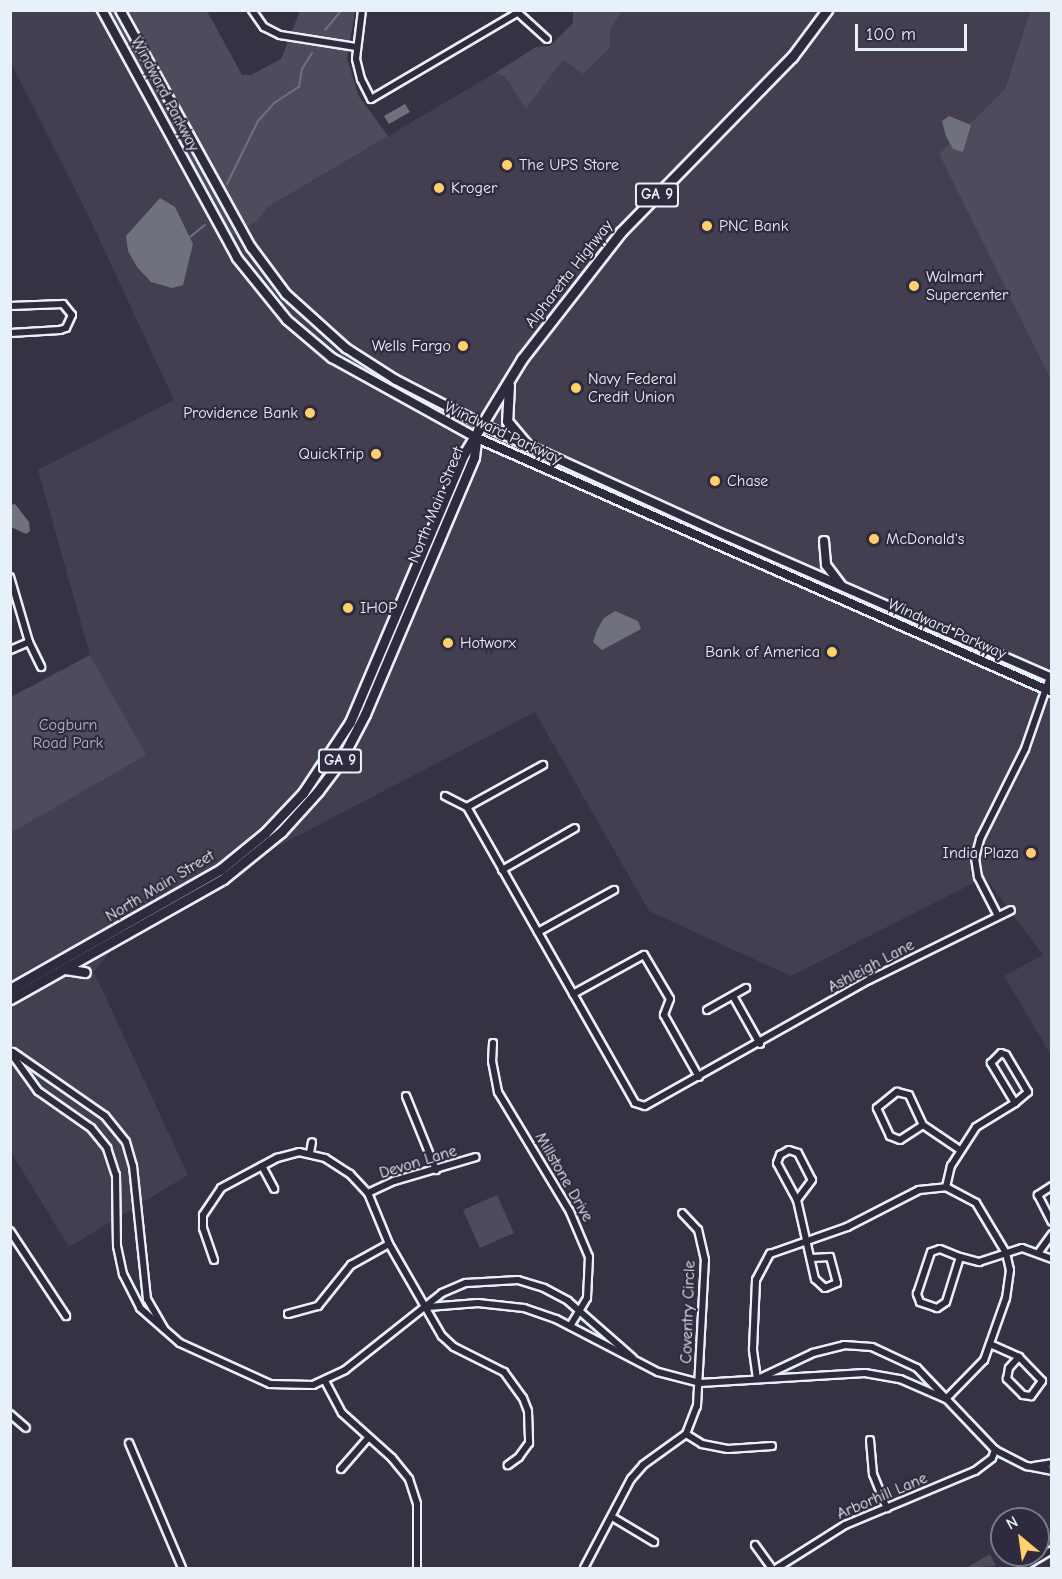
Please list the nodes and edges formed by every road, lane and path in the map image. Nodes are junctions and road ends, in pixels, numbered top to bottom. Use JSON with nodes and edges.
{"nodes":[{"id":1,"x":102,"y":10,"type":"edge"},
{"id":2,"x":120,"y":10,"type":"edge"},
{"id":3,"x":252,"y":10,"type":"edge"},
{"id":4,"x":362,"y":10,"type":"edge"},
{"id":5,"x":826,"y":10,"type":"edge"},
{"id":6,"x":516,"y":11,"type":"edge"},
{"id":7,"x":547,"y":39,"type":"dead end"},
{"id":8,"x":356,"y":47,"type":"junction"},
{"id":9,"x":10,"y":306,"type":"edge"},
{"id":10,"x":10,"y":333,"type":"edge"},
{"id":11,"x":510,"y":379,"type":"junction"},
{"id":12,"x":483,"y":425,"type":"junction"},
{"id":13,"x":477,"y":438,"type":"junction"},
{"id":14,"x":526,"y":445,"type":"junction"},
{"id":15,"x":824,"y":541,"type":"dead end"},
{"id":16,"x":10,"y":577,"type":"edge"},
{"id":17,"x":843,"y":587,"type":"junction"},
{"id":18,"x":28,"y":642,"type":"junction"},
{"id":19,"x":10,"y":650,"type":"edge"},
{"id":20,"x":41,"y":667,"type":"dead end"},
{"id":21,"x":1051,"y":677,"type":"edge"},
{"id":22,"x":1049,"y":691,"type":"edge"},
{"id":23,"x":543,"y":765,"type":"dead end"},
{"id":24,"x":445,"y":796,"type":"dead end"},
{"id":25,"x":467,"y":807,"type":"junction"},
{"id":26,"x":575,"y":828,"type":"dead end"},
{"id":27,"x":502,"y":870,"type":"junction"},
{"id":28,"x":614,"y":890,"type":"dead end"},
{"id":29,"x":1011,"y":910,"type":"dead end"},
{"id":30,"x":998,"y":916,"type":"junction"},
{"id":31,"x":538,"y":932,"type":"junction"},
{"id":32,"x":63,"y":970,"type":"junction"},
{"id":33,"x":85,"y":972,"type":"dead end"},
{"id":34,"x":746,"y":988,"type":"dead end"},
{"id":35,"x":10,"y":989,"type":"edge"},
{"id":36,"x":573,"y":994,"type":"junction"},
{"id":37,"x":734,"y":996,"type":"junction"},
{"id":38,"x":10,"y":999,"type":"edge"},
{"id":39,"x":707,"y":1010,"type":"dead end"},
{"id":40,"x":494,"y":1043,"type":"dead end"},
{"id":41,"x":760,"y":1044,"type":"junction"},
{"id":42,"x":10,"y":1051,"type":"edge"},
{"id":43,"x":699,"y":1077,"type":"junction"},
{"id":44,"x":406,"y":1096,"type":"dead end"},
{"id":45,"x":1015,"y":1103,"type":"junction"},
{"id":46,"x":922,"y":1125,"type":"junction"},
{"id":47,"x":312,"y":1142,"type":"dead end"},
{"id":48,"x":960,"y":1150,"type":"junction"},
{"id":49,"x":310,"y":1153,"type":"junction"},
{"id":50,"x":476,"y":1157,"type":"dead end"},
{"id":51,"x":262,"y":1166,"type":"junction"},
{"id":52,"x":436,"y":1170,"type":"junction"},
{"id":53,"x":1052,"y":1186,"type":"edge"},
{"id":54,"x":946,"y":1187,"type":"junction"},
{"id":55,"x":274,"y":1189,"type":"dead end"},
{"id":56,"x":368,"y":1193,"type":"junction"},
{"id":57,"x":797,"y":1200,"type":"junction"},
{"id":58,"x":682,"y":1213,"type":"dead end"},
{"id":59,"x":1052,"y":1222,"type":"edge"},
{"id":60,"x":11,"y":1233,"type":"edge"},
{"id":61,"x":1052,"y":1234,"type":"edge"},
{"id":62,"x":808,"y":1239,"type":"junction"},
{"id":63,"x":389,"y":1244,"type":"junction"},
{"id":64,"x":1039,"y":1252,"type":"junction"},
{"id":65,"x":1006,"y":1253,"type":"junction"},
{"id":66,"x":960,"y":1257,"type":"junction"},
{"id":67,"x":812,"y":1258,"type":"junction"},
{"id":68,"x":1052,"y":1259,"type":"edge"},
{"id":69,"x":214,"y":1260,"type":"dead end"},
{"id":70,"x":427,"y":1307,"type":"junction"},
{"id":71,"x":579,"y":1311,"type":"junction"},
{"id":72,"x":288,"y":1314,"type":"dead end"},
{"id":73,"x":66,"y":1316,"type":"dead end"},
{"id":74,"x":570,"y":1326,"type":"junction"},
{"id":75,"x":170,"y":1336,"type":"junction"},
{"id":76,"x":990,"y":1344,"type":"junction"},
{"id":77,"x":1018,"y":1357,"type":"junction"},
{"id":78,"x":633,"y":1358,"type":"junction"},
{"id":79,"x":757,"y":1379,"type":"junction"},
{"id":80,"x":326,"y":1381,"type":"junction"},
{"id":81,"x":700,"y":1383,"type":"junction"},
{"id":82,"x":946,"y":1398,"type":"junction"},
{"id":83,"x":10,"y":1414,"type":"edge"},
{"id":84,"x":26,"y":1428,"type":"dead end"},
{"id":85,"x":686,"y":1434,"type":"junction"},
{"id":86,"x":368,"y":1438,"type":"junction"},
{"id":87,"x":870,"y":1440,"type":"dead end"},
{"id":88,"x":129,"y":1443,"type":"dead end"},
{"id":89,"x":772,"y":1446,"type":"dead end"},
{"id":90,"x":995,"y":1450,"type":"junction"},
{"id":91,"x":1052,"y":1463,"type":"edge"},
{"id":92,"x":508,"y":1466,"type":"dead end"},
{"id":93,"x":1028,"y":1466,"type":"junction"},
{"id":94,"x":341,"y":1469,"type":"dead end"},
{"id":95,"x":1052,"y":1471,"type":"edge"},
{"id":96,"x":887,"y":1508,"type":"junction"},
{"id":97,"x":612,"y":1517,"type":"junction"},
{"id":98,"x":654,"y":1542,"type":"dead end"},
{"id":99,"x":755,"y":1545,"type":"dead end"},
{"id":100,"x":1052,"y":1550,"type":"edge"},
{"id":101,"x":182,"y":1569,"type":"edge"},
{"id":102,"x":417,"y":1569,"type":"edge"},
{"id":103,"x":584,"y":1569,"type":"edge"},
{"id":104,"x":772,"y":1569,"type":"edge"},
{"id":105,"x":777,"y":1569,"type":"edge"},
{"id":106,"x":1022,"y":1569,"type":"edge"}],
"edges":[{"from":1,"to":13,"type":"main road","name":"Windward Parkway"},
{"from":2,"to":12,"type":"main road","name":"Windward Parkway"},
{"from":3,"to":8,"type":"street"},
{"from":4,"to":8,"type":"street"},
{"from":5,"to":11,"type":"main road","name":"Alpharetta Highway","number":"GA 9"},
{"from":6,"to":7,"type":"street"},
{"from":6,"to":8,"type":"street"},
{"from":9,"to":10,"type":"street"},
{"from":11,"to":12,"type":"main road","name":"Alpharetta Highway","number":"GA 9"},
{"from":11,"to":14,"type":"main road"},
{"from":12,"to":13,"type":"main road","name":"Alpharetta Highway","number":"GA 9"},
{"from":12,"to":14,"type":"main road","name":"Windward Parkway"},
{"from":13,"to":22,"type":"main road","name":"Windward Parkway"},
{"from":13,"to":32,"type":"main road","name":"North Main Street","number":"GA 9"},
{"from":13,"to":35,"type":"main road","name":"North Main Street","number":"GA 9"},
{"from":14,"to":17,"type":"main road","name":"Windward Parkway"},
{"from":15,"to":17,"type":"main road"},
{"from":16,"to":18,"type":"street"},
{"from":17,"to":21,"type":"main road","name":"Windward Parkway"},
{"from":18,"to":19,"type":"street"},
{"from":18,"to":20,"type":"street"},
{"from":21,"to":22,"type":"street"},
{"from":22,"to":30,"type":"street"},
{"from":23,"to":25,"type":"street"},
{"from":24,"to":25,"type":"street"},
{"from":25,"to":27,"type":"street","name":"Ashleigh Lane"},
{"from":26,"to":27,"type":"street"},
{"from":27,"to":31,"type":"street","name":"Ashleigh Lane"},
{"from":28,"to":31,"type":"street"},
{"from":29,"to":30,"type":"street","name":"Ashleigh Lane"},
{"from":30,"to":41,"type":"street","name":"Ashleigh Lane"},
{"from":31,"to":36,"type":"street","name":"Ashleigh Lane"},
{"from":32,"to":33,"type":"main road"},
{"from":32,"to":38,"type":"main road","name":"North Main Street","number":"GA 9"},
{"from":34,"to":37,"type":"street"},
{"from":36,"to":43,"type":"street","name":"Ashleigh Lane"},
{"from":36,"to":43,"type":"street"},
{"from":37,"to":39,"type":"street"},
{"from":37,"to":41,"type":"street"},
{"from":40,"to":71,"type":"street","name":"Millstone Drive"},
{"from":41,"to":43,"type":"street","name":"Ashleigh Lane"},
{"from":42,"to":75,"type":"street"},
{"from":42,"to":75,"type":"street"},
{"from":44,"to":52,"type":"street"},
{"from":45,"to":45,"type":"street"},
{"from":45,"to":48,"type":"street"},
{"from":46,"to":46,"type":"street"},
{"from":46,"to":48,"type":"street"},
{"from":47,"to":49,"type":"street"},
{"from":48,"to":54,"type":"street"},
{"from":49,"to":51,"type":"street"},
{"from":49,"to":56,"type":"street"},
{"from":50,"to":52,"type":"street","name":"Devon Lane"},
{"from":51,"to":55,"type":"street"},
{"from":51,"to":69,"type":"street"},
{"from":52,"to":56,"type":"street","name":"Devon Lane"},
{"from":53,"to":59,"type":"street"},
{"from":54,"to":62,"type":"street"},
{"from":54,"to":65,"type":"street"},
{"from":56,"to":63,"type":"street"},
{"from":57,"to":57,"type":"street"},
{"from":57,"to":62,"type":"street"},
{"from":58,"to":81,"type":"street","name":"Coventry Circle"},
{"from":60,"to":73,"type":"street"},
{"from":61,"to":64,"type":"street"},
{"from":62,"to":67,"type":"street"},
{"from":62,"to":79,"type":"street"},
{"from":63,"to":70,"type":"street"},
{"from":63,"to":72,"type":"street"},
{"from":64,"to":65,"type":"street"},
{"from":64,"to":68,"type":"street"},
{"from":65,"to":66,"type":"street"},
{"from":65,"to":76,"type":"street"},
{"from":66,"to":66,"type":"street"},
{"from":67,"to":67,"type":"street"},
{"from":70,"to":71,"type":"street"},
{"from":70,"to":74,"type":"street"},
{"from":70,"to":80,"type":"street"},
{"from":70,"to":92,"type":"street"},
{"from":71,"to":74,"type":"street","name":"Millstone Drive"},
{"from":71,"to":78,"type":"street"},
{"from":74,"to":78,"type":"street"},
{"from":75,"to":80,"type":"street"},
{"from":76,"to":77,"type":"street"},
{"from":76,"to":82,"type":"street"},
{"from":77,"to":77,"type":"street"},
{"from":78,"to":81,"type":"street"},
{"from":79,"to":81,"type":"street"},
{"from":79,"to":82,"type":"street"},
{"from":79,"to":82,"type":"street"},
{"from":80,"to":86,"type":"street"},
{"from":81,"to":85,"type":"street","name":"Coventry Circle"},
{"from":82,"to":90,"type":"street"},
{"from":83,"to":84,"type":"street"},
{"from":85,"to":89,"type":"street"},
{"from":85,"to":97,"type":"street"},
{"from":86,"to":94,"type":"street"},
{"from":86,"to":102,"type":"street"},
{"from":87,"to":96,"type":"street"},
{"from":88,"to":101,"type":"street"},
{"from":90,"to":93,"type":"street"},
{"from":90,"to":96,"type":"street","name":"Arborhill Lane"},
{"from":91,"to":93,"type":"street"},
{"from":93,"to":95,"type":"street"},
{"from":96,"to":105,"type":"street","name":"Arborhill Lane"},
{"from":97,"to":98,"type":"street"},
{"from":97,"to":103,"type":"street"},
{"from":99,"to":104,"type":"street"},
{"from":100,"to":106,"type":"street"}]}
